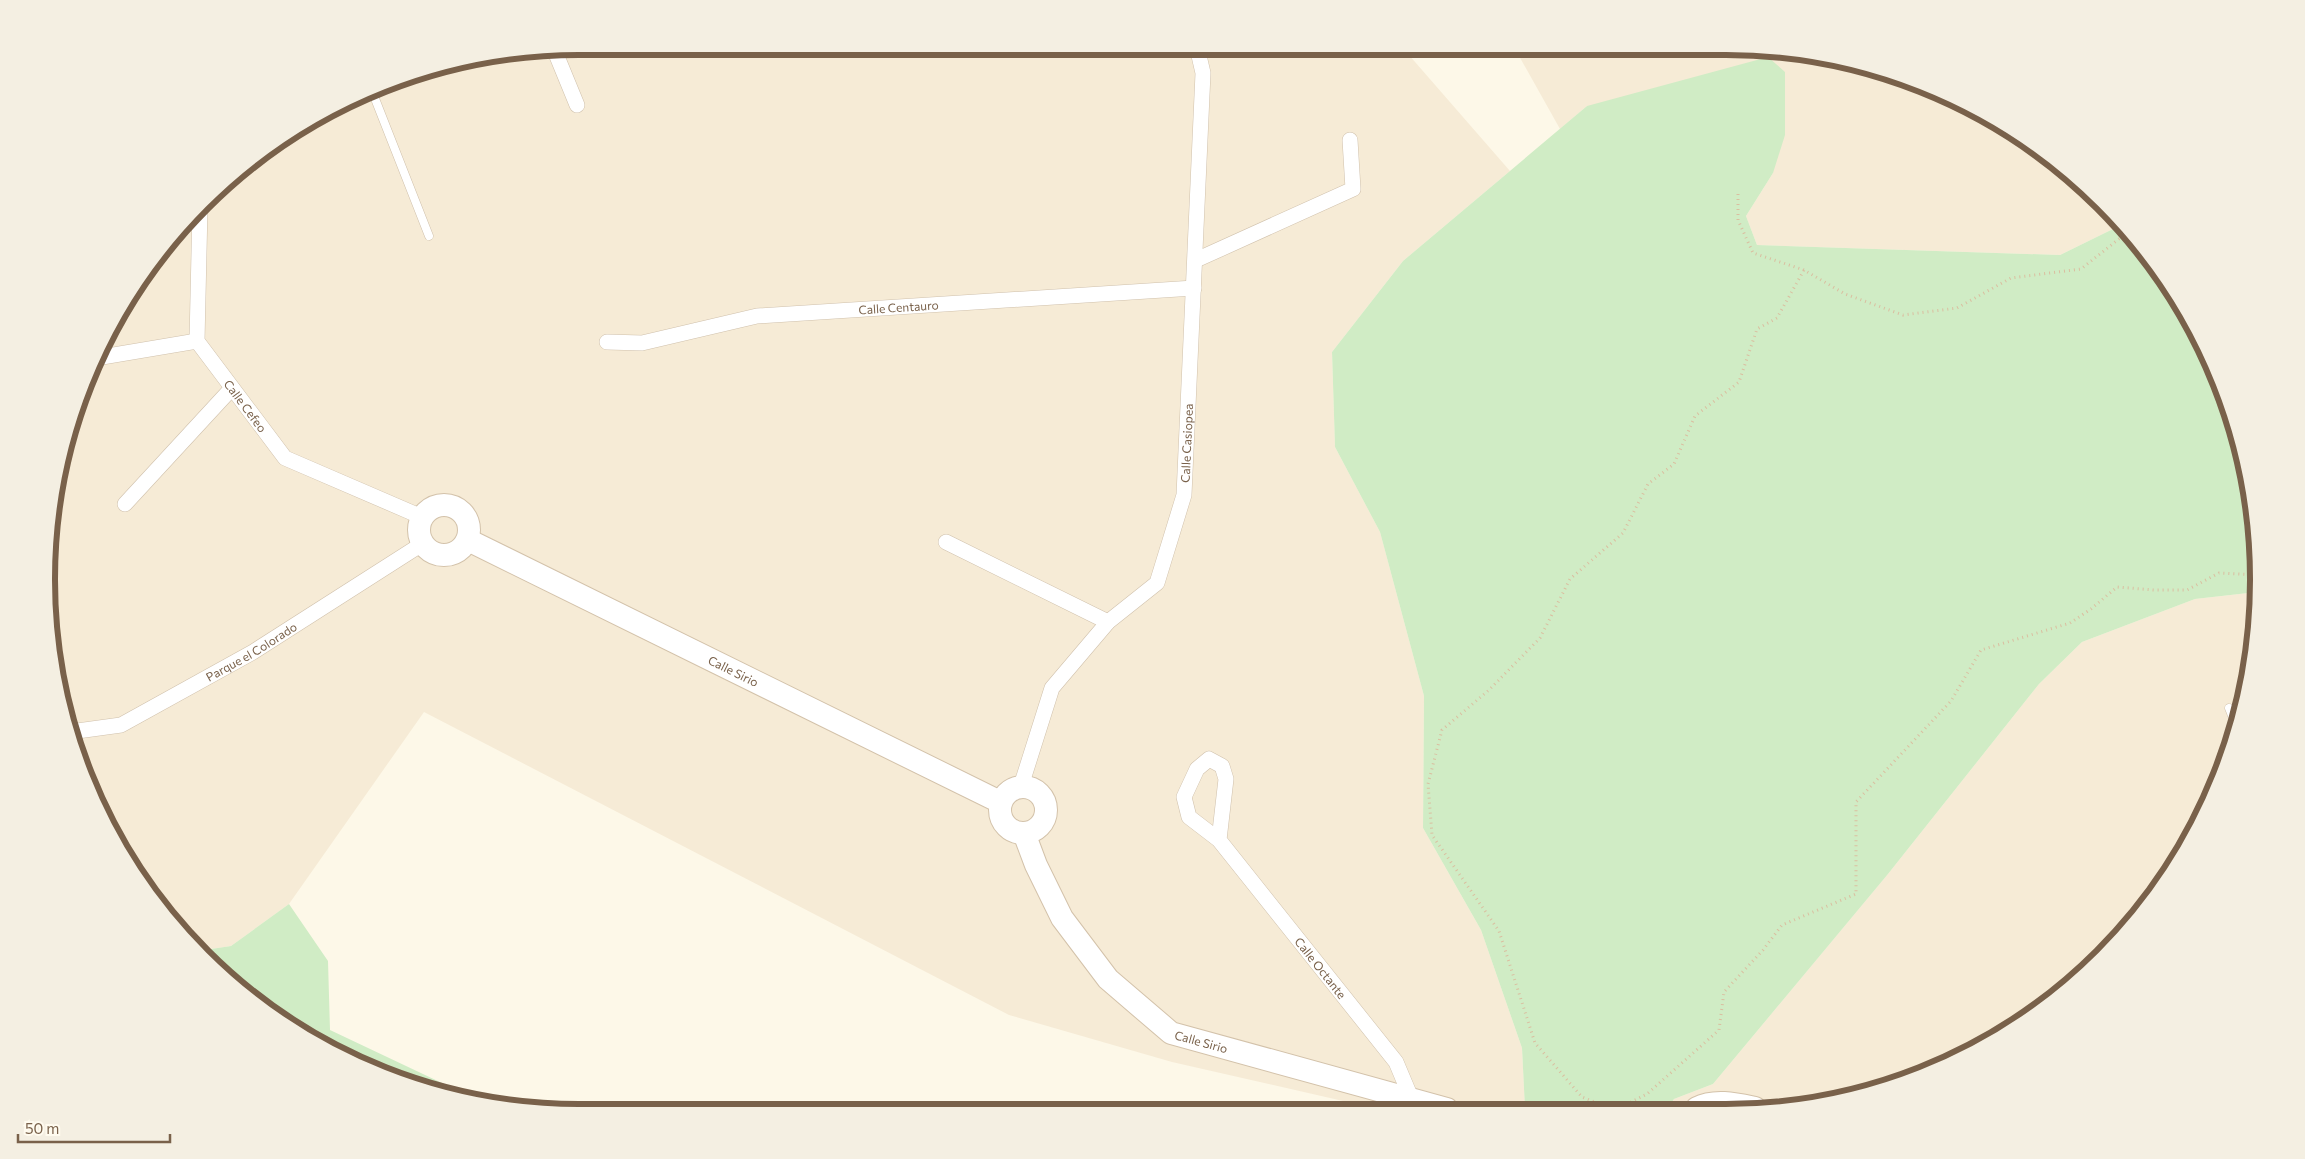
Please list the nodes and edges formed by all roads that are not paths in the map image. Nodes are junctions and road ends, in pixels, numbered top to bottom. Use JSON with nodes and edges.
{"nodes":[{"id":1,"x":1199,"y":55,"type":"edge"},
{"id":2,"x":557,"y":56,"type":"edge"},
{"id":3,"x":374,"y":97,"type":"edge"},
{"id":4,"x":576,"y":105,"type":"dead end"},
{"id":5,"x":1350,"y":140,"type":"dead end"},
{"id":6,"x":200,"y":219,"type":"edge"},
{"id":7,"x":429,"y":236,"type":"dead end"},
{"id":8,"x":1196,"y":260,"type":"junction"},
{"id":9,"x":1194,"y":288,"type":"junction"},
{"id":10,"x":197,"y":341,"type":"junction"},
{"id":11,"x":607,"y":342,"type":"dead end"},
{"id":12,"x":105,"y":356,"type":"edge"},
{"id":13,"x":232,"y":388,"type":"junction"},
{"id":14,"x":125,"y":504,"type":"dead end"},
{"id":15,"x":422,"y":517,"type":"junction"},
{"id":16,"x":468,"y":540,"type":"junction"},
{"id":17,"x":946,"y":542,"type":"dead end"},
{"id":18,"x":422,"y":544,"type":"junction"},
{"id":19,"x":1108,"y":622,"type":"junction"},
{"id":20,"x":2229,"y":708,"type":"dead end"},
{"id":21,"x":2232,"y":715,"type":"edge"},
{"id":22,"x":78,"y":731,"type":"edge"},
{"id":23,"x":1021,"y":786,"type":"junction"},
{"id":24,"x":1000,"y":802,"type":"junction"},
{"id":25,"x":1024,"y":833,"type":"junction"},
{"id":26,"x":1219,"y":840,"type":"junction"},
{"id":27,"x":1412,"y":1100,"type":"junction"},
{"id":28,"x":1428,"y":1104,"type":"edge"},
{"id":29,"x":1713,"y":1104,"type":"edge"},
{"id":30,"x":1737,"y":1104,"type":"edge"}],
"edges":[{"from":1,"to":8,"type":"street","name":"Calle Casiopea"},
{"from":2,"to":4,"type":"street"},
{"from":3,"to":7,"type":"lane"},
{"from":5,"to":8,"type":"street"},
{"from":6,"to":10,"type":"street"},
{"from":8,"to":9,"type":"street","name":"Calle Casiopea"},
{"from":9,"to":11,"type":"street","name":"Calle Centauro"},
{"from":9,"to":19,"type":"street","name":"Calle Casiopea"},
{"from":10,"to":12,"type":"street"},
{"from":10,"to":13,"type":"street","name":"Calle Cefeo"},
{"from":13,"to":14,"type":"street"},
{"from":13,"to":15,"type":"street","name":"Calle Cefeo"},
{"from":15,"to":16,"type":"street"},
{"from":15,"to":18,"type":"street"},
{"from":16,"to":18,"type":"street"},
{"from":16,"to":24,"type":"street","name":"Calle Sirio"},
{"from":17,"to":19,"type":"street"},
{"from":18,"to":22,"type":"street","name":"Parque el Colorado"},
{"from":19,"to":23,"type":"street","name":"Calle Casiopea"},
{"from":20,"to":21,"type":"lane"},
{"from":23,"to":24,"type":"street"},
{"from":23,"to":25,"type":"street"},
{"from":24,"to":25,"type":"street"},
{"from":25,"to":27,"type":"street","name":"Calle Sirio"},
{"from":26,"to":26,"type":"street","name":"Calle Octante"},
{"from":26,"to":27,"type":"street","name":"Calle Octante"},
{"from":27,"to":28,"type":"street","name":"Calle Sirio"},
{"from":29,"to":30,"type":"street"}]}
